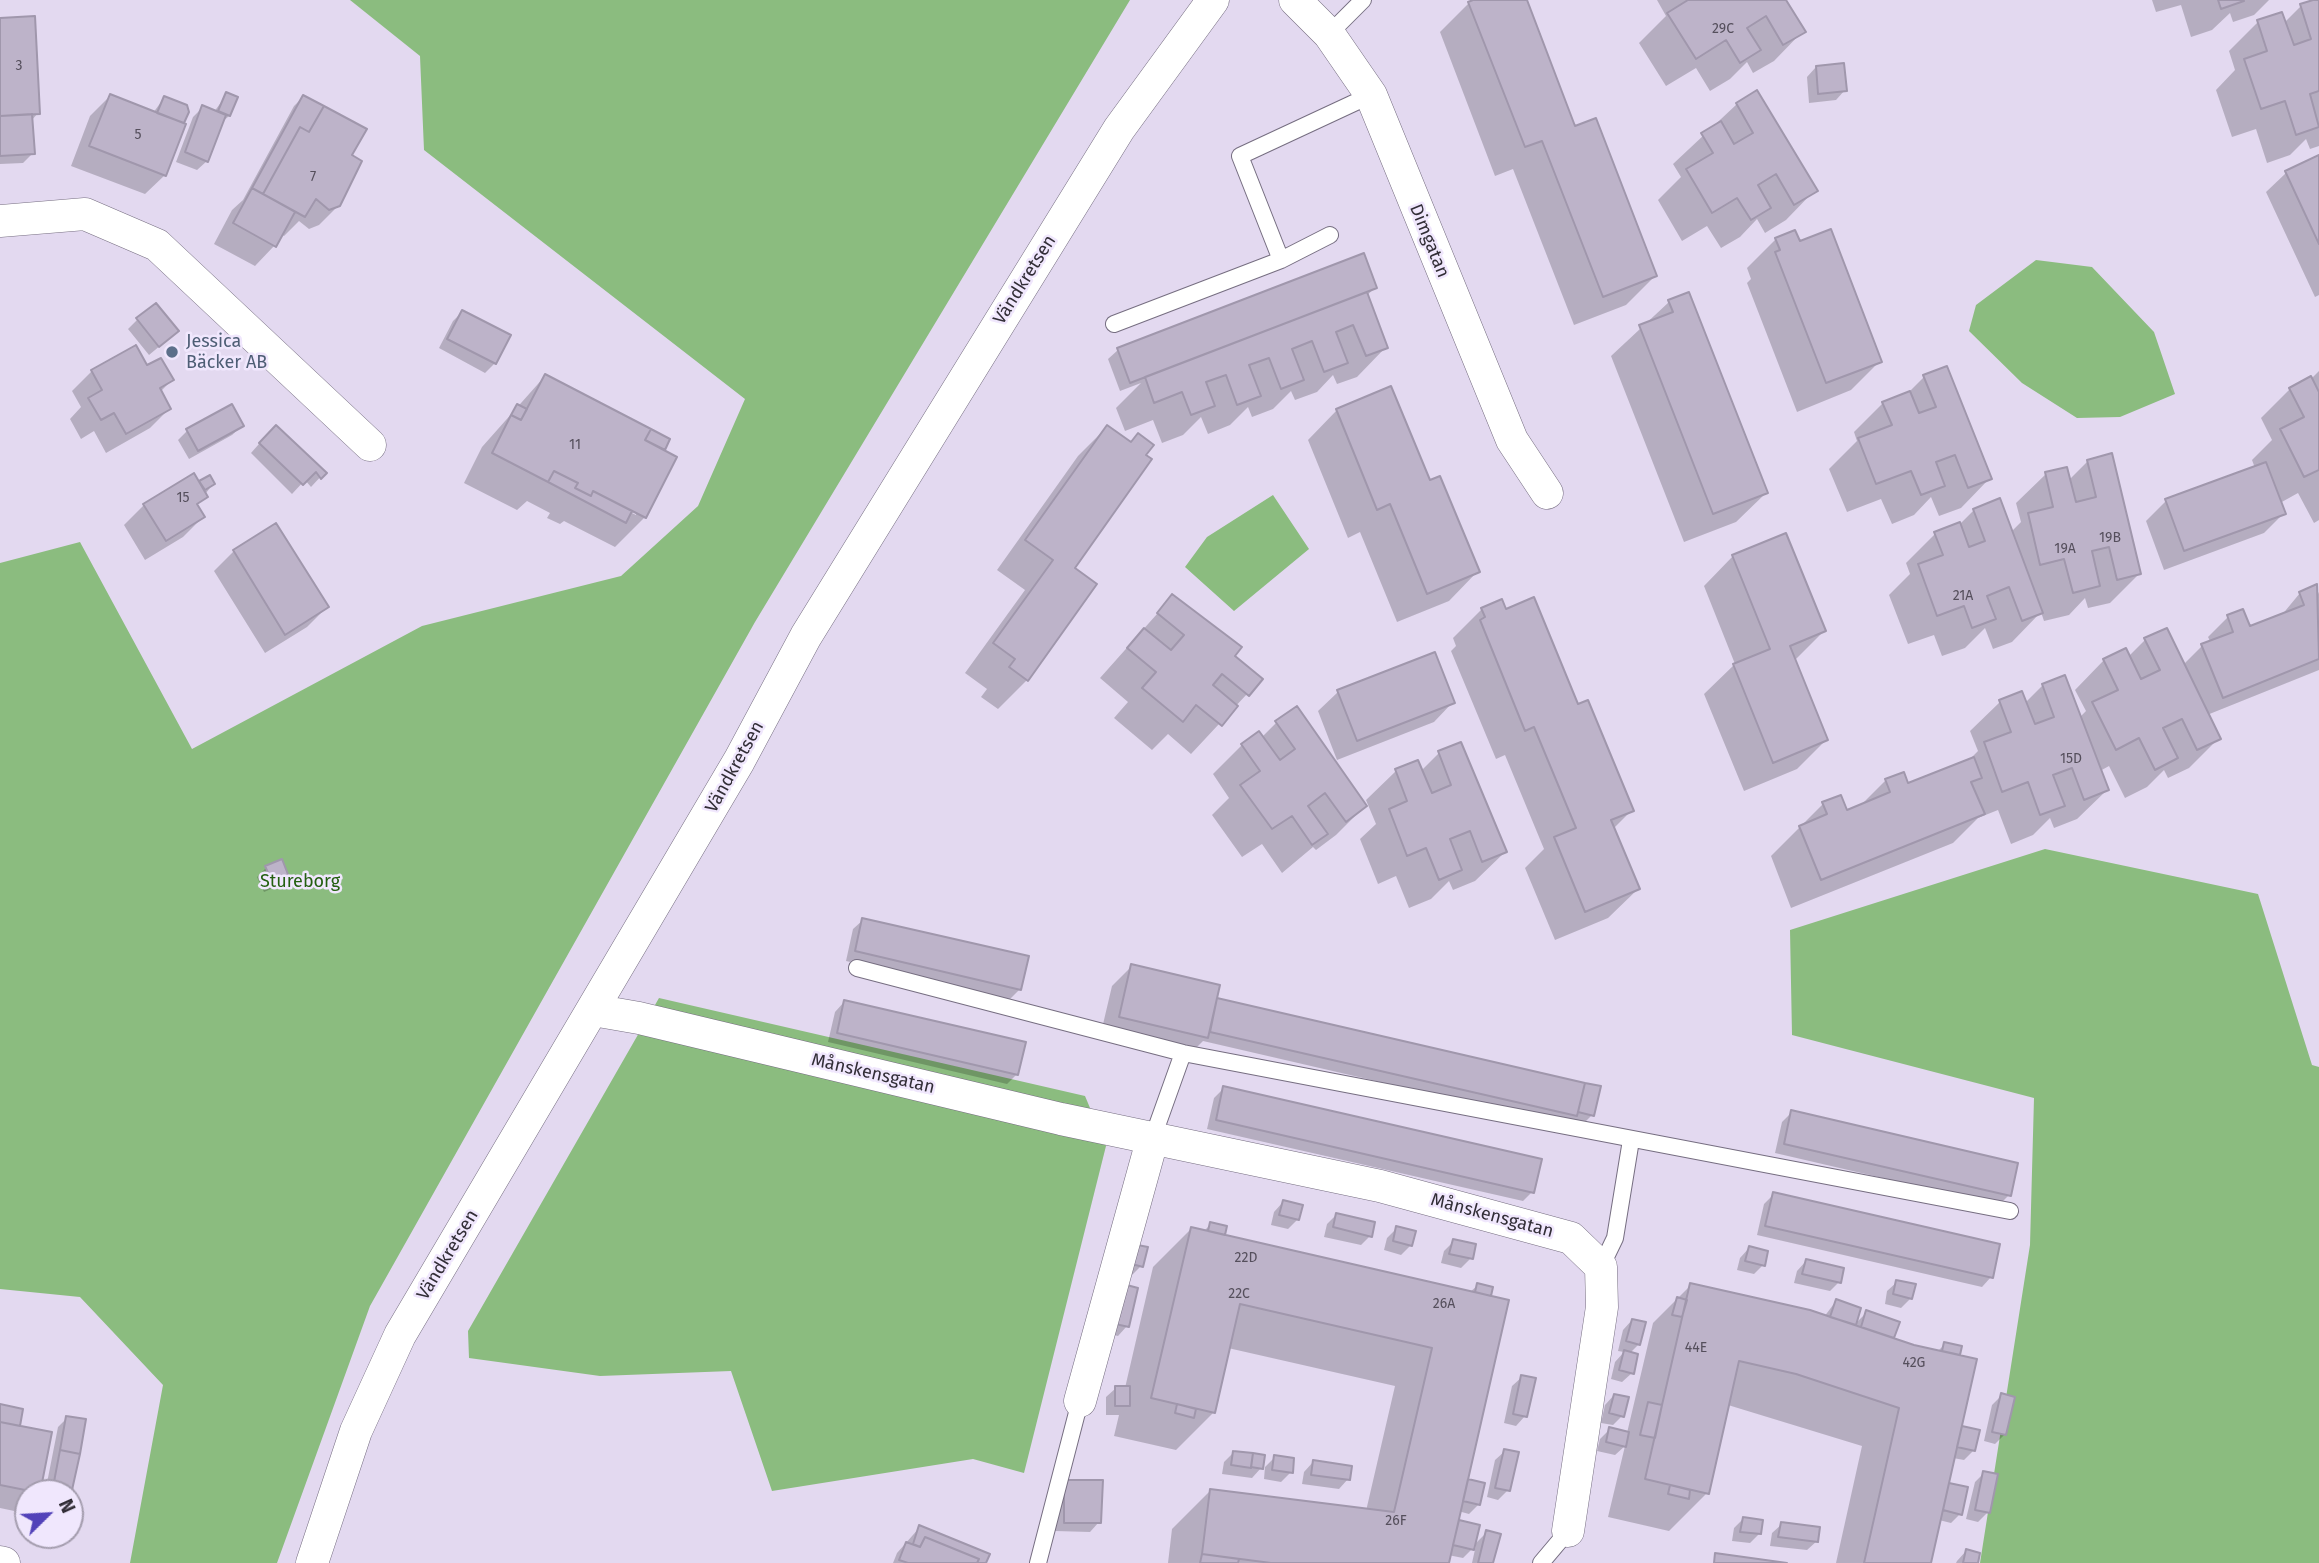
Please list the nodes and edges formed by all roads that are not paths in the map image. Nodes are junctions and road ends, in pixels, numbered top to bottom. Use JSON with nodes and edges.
{"nodes":[{"id":1,"x":1213,"y":0,"type":"edge"},
{"id":2,"x":1295,"y":0,"type":"edge"},
{"id":3,"x":1363,"y":0,"type":"edge"},
{"id":4,"x":1329,"y":34,"type":"junction"},
{"id":5,"x":1371,"y":95,"type":"junction"},
{"id":6,"x":0,"y":222,"type":"edge"},
{"id":7,"x":1330,"y":235,"type":"dead end"},
{"id":8,"x":1281,"y":260,"type":"junction"},
{"id":9,"x":1114,"y":324,"type":"dead end"},
{"id":10,"x":370,"y":445,"type":"dead end"},
{"id":11,"x":1547,"y":493,"type":"dead end"},
{"id":12,"x":857,"y":968,"type":"dead end"},
{"id":13,"x":593,"y":1010,"type":"junction"},
{"id":14,"x":1183,"y":1053,"type":"junction"},
{"id":15,"x":1153,"y":1137,"type":"junction"},
{"id":16,"x":1631,"y":1140,"type":"junction"},
{"id":17,"x":2010,"y":1211,"type":"dead end"},
{"id":18,"x":1601,"y":1267,"type":"junction"},
{"id":19,"x":1080,"y":1401,"type":"joint"},
{"id":20,"x":1568,"y":1531,"type":"joint"},
{"id":21,"x":312,"y":1563,"type":"edge"},
{"id":22,"x":1038,"y":1563,"type":"edge"},
{"id":23,"x":1541,"y":1563,"type":"edge"}],
"edges":[{"from":1,"to":13,"type":"street","name":"Vändkretsen"},
{"from":2,"to":4,"type":"street","name":"Dimgatan"},
{"from":3,"to":4,"type":"lane"},
{"from":4,"to":5,"type":"street","name":"Dimgatan"},
{"from":5,"to":8,"type":"lane"},
{"from":5,"to":11,"type":"street","name":"Dimgatan"},
{"from":6,"to":10,"type":"street"},
{"from":7,"to":8,"type":"lane"},
{"from":8,"to":9,"type":"lane"},
{"from":12,"to":14,"type":"lane"},
{"from":13,"to":15,"type":"street","name":"Månskensgatan"},
{"from":13,"to":21,"type":"street","name":"Vändkretsen"},
{"from":14,"to":15,"type":"lane"},
{"from":14,"to":16,"type":"lane"},
{"from":15,"to":18,"type":"street","name":"Månskensgatan"},
{"from":15,"to":19,"type":"street"},
{"from":16,"to":17,"type":"lane"},
{"from":16,"to":18,"type":"lane"},
{"from":18,"to":20,"type":"street"},
{"from":19,"to":22,"type":"lane"},
{"from":20,"to":23,"type":"lane"}]}
